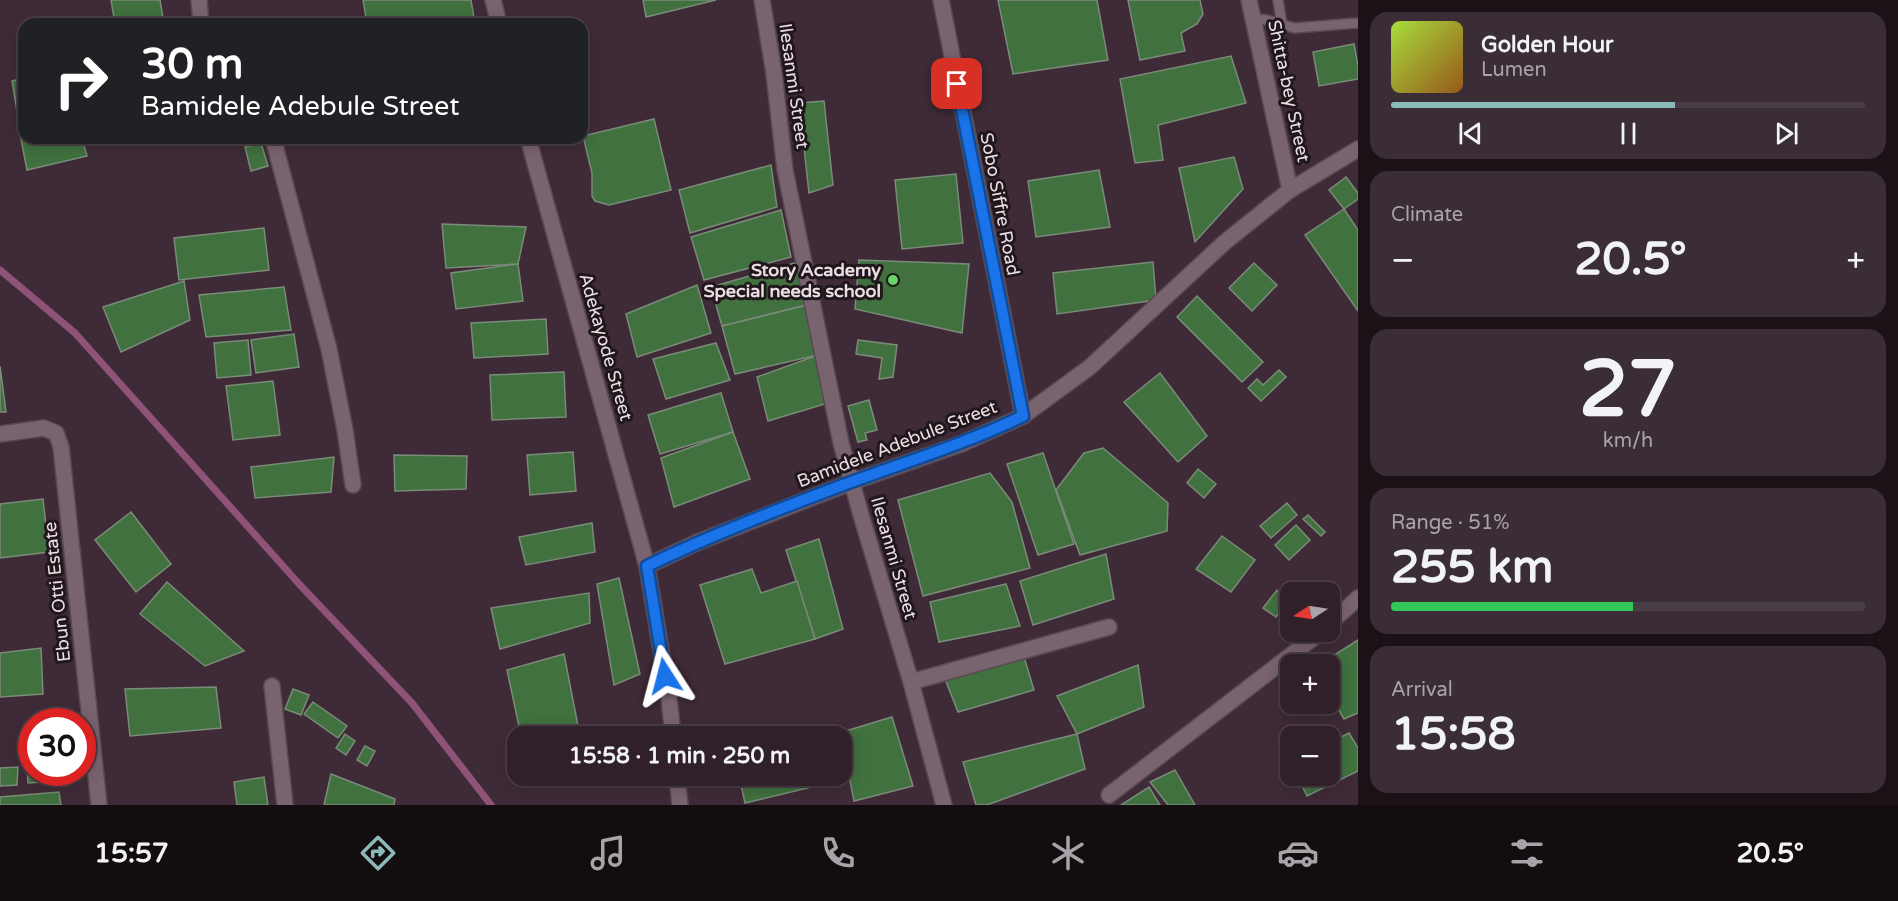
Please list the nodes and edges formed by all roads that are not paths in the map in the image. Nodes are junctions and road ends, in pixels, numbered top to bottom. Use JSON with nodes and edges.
{"nodes":[{"id":1,"x":199,"y":0,"type":"edge"},
{"id":2,"x":494,"y":0,"type":"edge"},
{"id":3,"x":762,"y":0,"type":"edge"},
{"id":4,"x":941,"y":0,"type":"edge"},
{"id":5,"x":1249,"y":0,"type":"edge"},
{"id":6,"x":1278,"y":0,"type":"edge"},
{"id":7,"x":200,"y":18,"type":"edge"},
{"id":8,"x":498,"y":18,"type":"edge"},
{"id":9,"x":1253,"y":19,"type":"junction"},
{"id":10,"x":1358,"y":23,"type":"edge"},
{"id":11,"x":1282,"y":25,"type":"junction"},
{"id":12,"x":275,"y":144,"type":"edge"},
{"id":13,"x":530,"y":144,"type":"edge"},
{"id":14,"x":1358,"y":149,"type":"edge"},
{"id":15,"x":1290,"y":190,"type":"junction"},
{"id":16,"x":1023,"y":416,"type":"junction"},
{"id":17,"x":0,"y":434,"type":"edge"},
{"id":18,"x":852,"y":482,"type":"junction"},
{"id":19,"x":353,"y":485,"type":"dead end"},
{"id":20,"x":647,"y":566,"type":"junction"},
{"id":21,"x":1358,"y":597,"type":"edge"},
{"id":22,"x":1340,"y":614,"type":"edge"},
{"id":23,"x":1109,"y":627,"type":"dead end"},
{"id":24,"x":1308,"y":642,"type":"edge"},
{"id":25,"x":911,"y":682,"type":"junction"},
{"id":26,"x":272,"y":686,"type":"dead end"},
{"id":27,"x":672,"y":726,"type":"edge"},
{"id":28,"x":678,"y":786,"type":"edge"},
{"id":29,"x":1109,"y":795,"type":"dead end"},
{"id":30,"x":99,"y":805,"type":"edge"},
{"id":31,"x":285,"y":805,"type":"edge"},
{"id":32,"x":680,"y":805,"type":"edge"},
{"id":33,"x":944,"y":805,"type":"edge"}],
"edges":[{"from":1,"to":7,"type":"street"},
{"from":2,"to":8,"type":"street"},
{"from":3,"to":18,"type":"street","name":"Ilesanmi Street"},
{"from":4,"to":16,"type":"street","name":"Sobo Siffre Road"},
{"from":5,"to":9,"type":"street","name":"Shitta-bey Street"},
{"from":6,"to":11,"type":"lane"},
{"from":9,"to":11,"type":"lane"},
{"from":9,"to":15,"type":"street","name":"Shitta-bey Street"},
{"from":10,"to":11,"type":"lane"},
{"from":12,"to":19,"type":"street"},
{"from":13,"to":20,"type":"street","name":"Adekayode Street"},
{"from":14,"to":15,"type":"street","name":"Bamidele Adebule Street"},
{"from":15,"to":16,"type":"street","name":"Bamidele Adebule Street"},
{"from":16,"to":18,"type":"street","name":"Bamidele Adebule Street"},
{"from":17,"to":30,"type":"street","name":"Ebun Otti Estate"},
{"from":18,"to":20,"type":"street","name":"Bamidele Adebule Street"},
{"from":18,"to":25,"type":"street","name":"Ilesanmi Street"},
{"from":20,"to":27,"type":"street"},
{"from":21,"to":22,"type":"street"},
{"from":23,"to":25,"type":"street"},
{"from":24,"to":29,"type":"street"},
{"from":25,"to":33,"type":"street","name":"Ilesanmi Street"},
{"from":26,"to":31,"type":"street"},
{"from":28,"to":32,"type":"street"}]}
